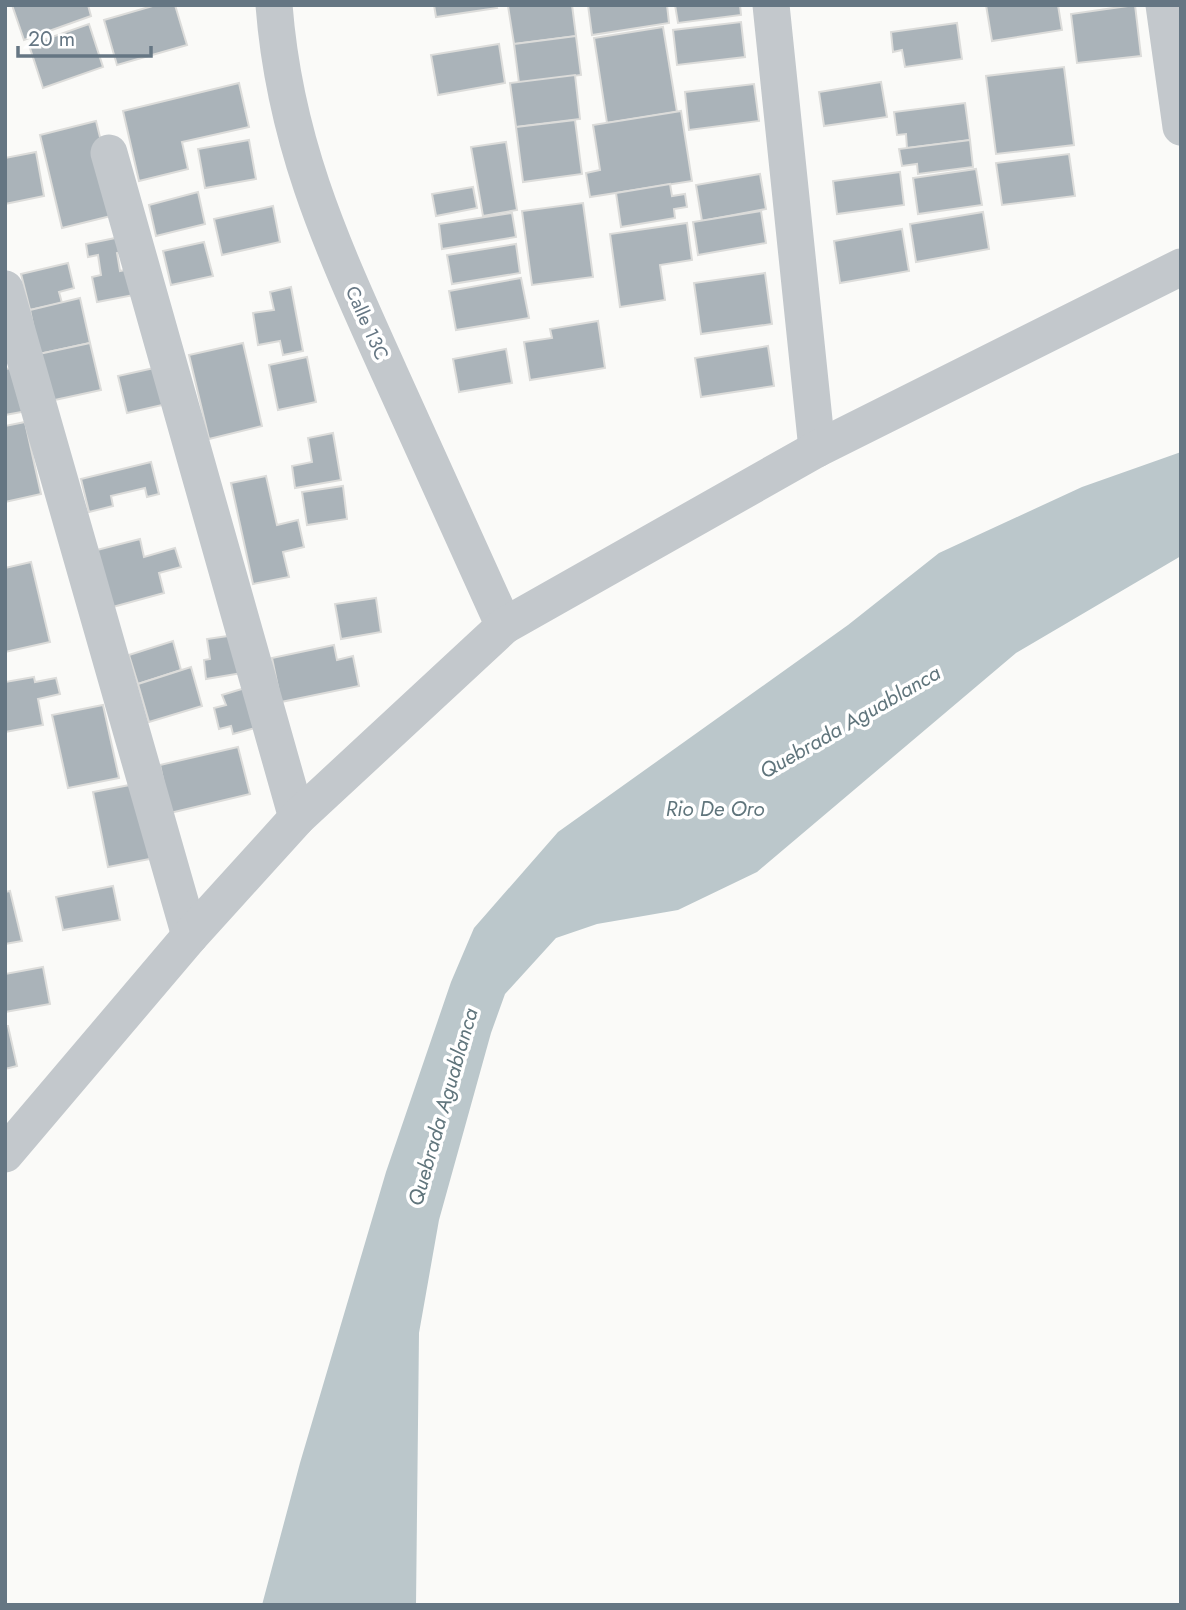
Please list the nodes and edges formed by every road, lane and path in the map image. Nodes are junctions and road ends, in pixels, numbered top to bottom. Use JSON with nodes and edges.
{"nodes":[{"id":1,"x":274,"y":5,"type":"edge"},
{"id":2,"x":771,"y":5,"type":"edge"},
{"id":3,"x":1164,"y":5,"type":"edge"},
{"id":4,"x":1181,"y":127,"type":"edge"},
{"id":5,"x":109,"y":153,"type":"dead end"},
{"id":6,"x":1181,"y":267,"type":"edge"},
{"id":7,"x":5,"y":289,"type":"edge"},
{"id":8,"x":817,"y":449,"type":"junction"},
{"id":9,"x":504,"y":626,"type":"junction"},
{"id":10,"x":297,"y":818,"type":"junction"},
{"id":11,"x":190,"y":936,"type":"junction"},
{"id":12,"x":5,"y":1154,"type":"edge"}],
"edges":[{"from":1,"to":9,"type":"street","name":"Calle 13C"},
{"from":2,"to":8,"type":"street"},
{"from":3,"to":4,"type":"street"},
{"from":5,"to":10,"type":"street"},
{"from":6,"to":8,"type":"street"},
{"from":7,"to":11,"type":"street"},
{"from":8,"to":9,"type":"street"},
{"from":9,"to":10,"type":"street"},
{"from":10,"to":11,"type":"street"},
{"from":11,"to":12,"type":"street"}]}
